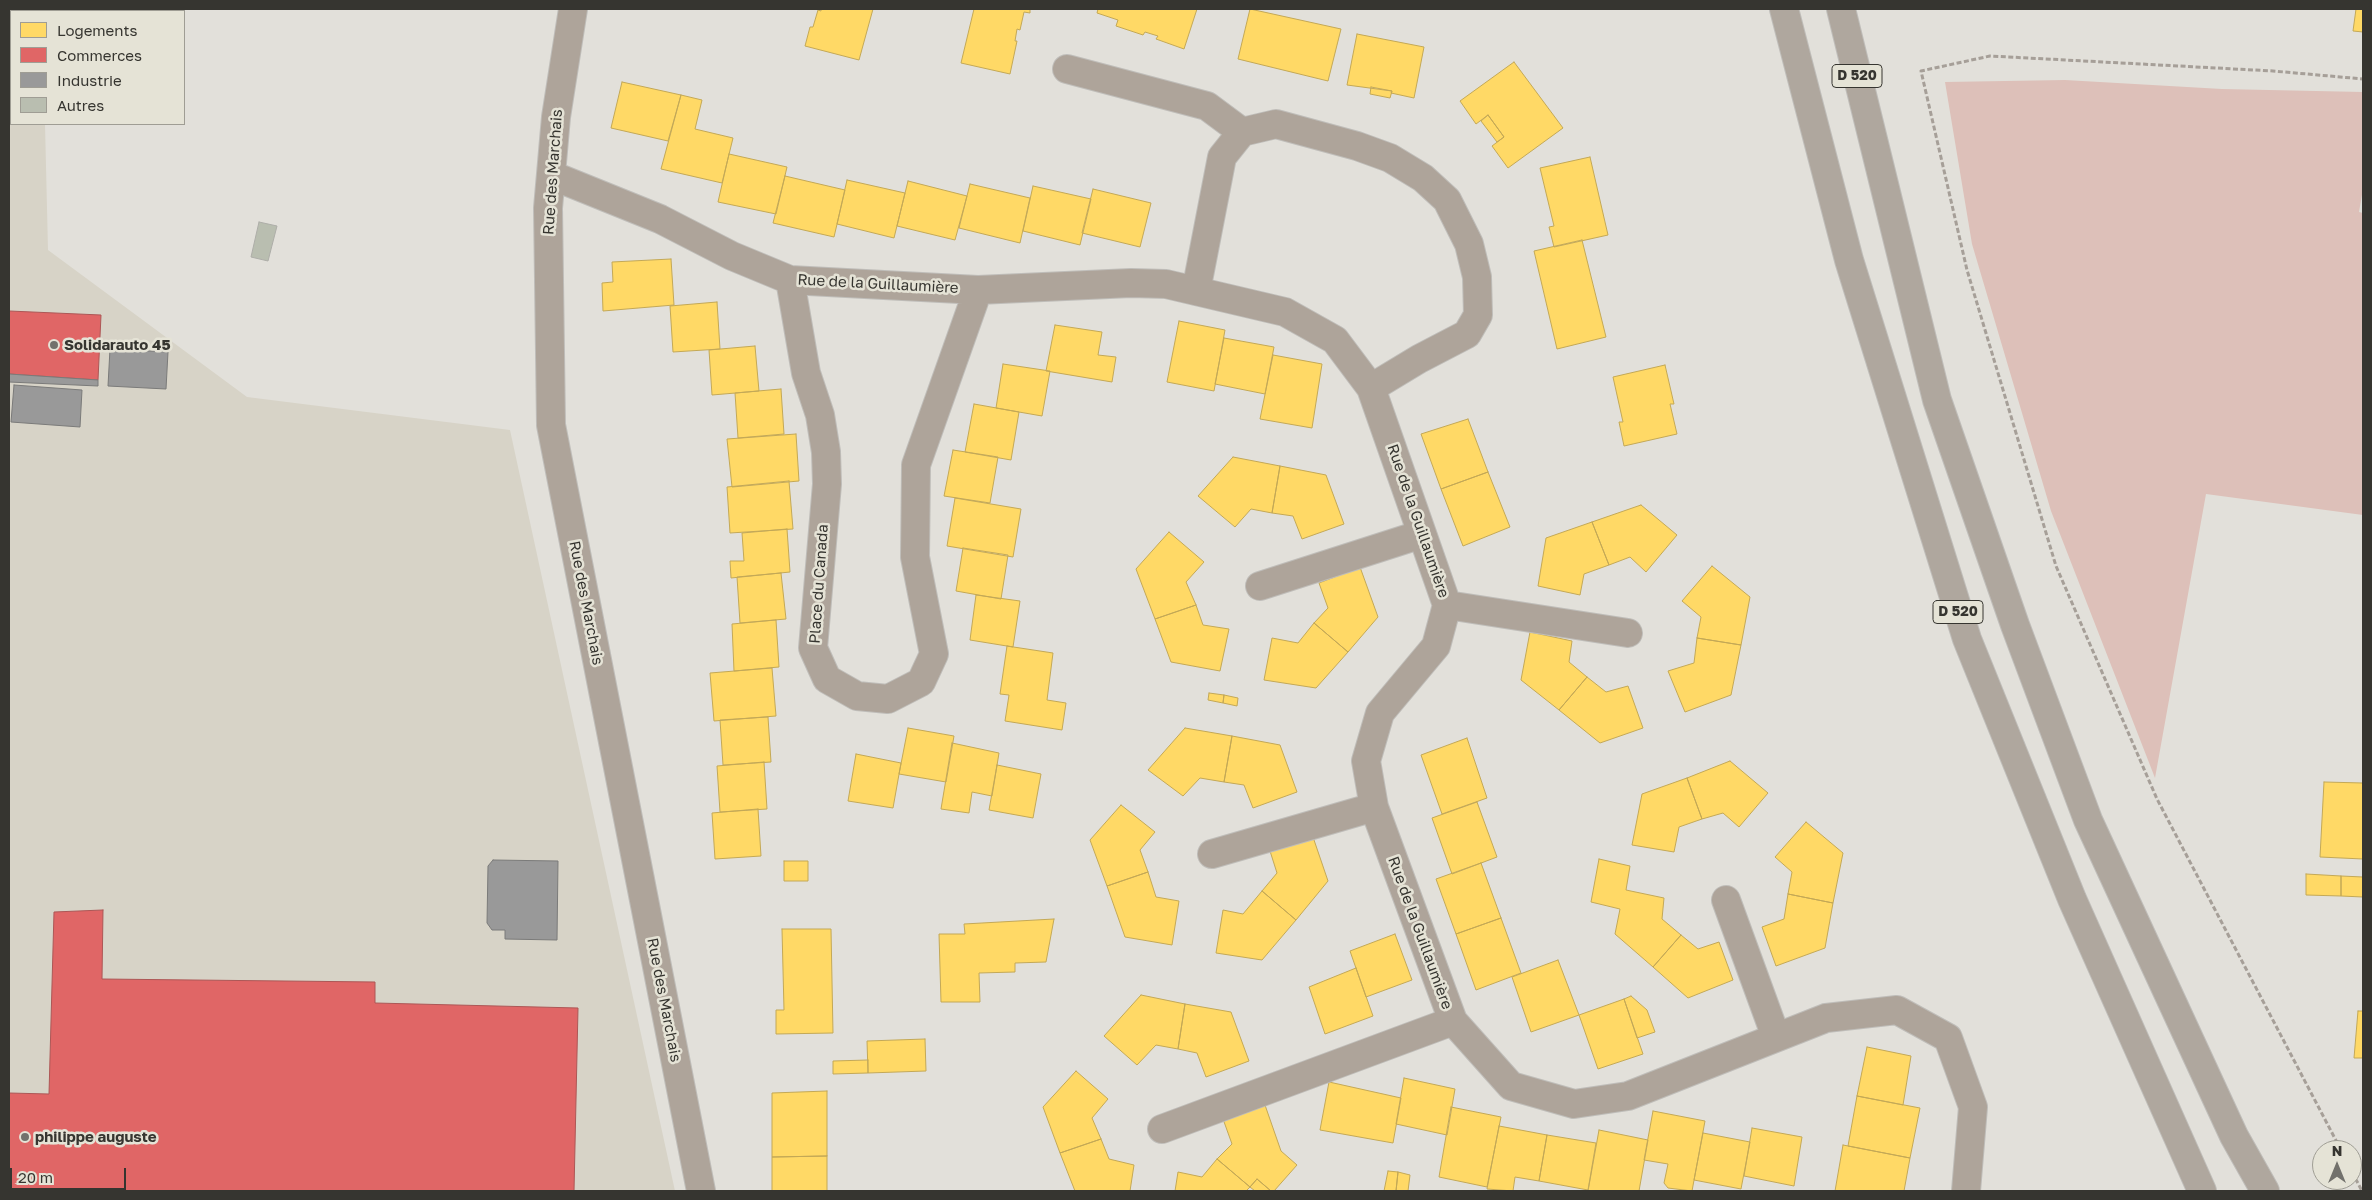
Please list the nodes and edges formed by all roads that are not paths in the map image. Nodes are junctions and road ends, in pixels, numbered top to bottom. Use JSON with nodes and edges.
{"nodes":[{"id":1,"x":573,"y":9,"type":"edge"},
{"id":2,"x":1784,"y":9,"type":"edge"},
{"id":3,"x":1841,"y":9,"type":"edge"},
{"id":4,"x":1068,"y":69,"type":"dead end"},
{"id":5,"x":1242,"y":132,"type":"junction"},
{"id":6,"x":551,"y":175,"type":"junction"},
{"id":7,"x":790,"y":280,"type":"junction"},
{"id":8,"x":978,"y":290,"type":"junction"},
{"id":9,"x":1196,"y":291,"type":"junction"},
{"id":10,"x":1371,"y":388,"type":"junction"},
{"id":11,"x":1422,"y":534,"type":"junction"},
{"id":12,"x":1260,"y":586,"type":"dead end"},
{"id":13,"x":1447,"y":605,"type":"junction"},
{"id":14,"x":1628,"y":633,"type":"dead end"},
{"id":15,"x":1374,"y":807,"type":"junction"},
{"id":16,"x":1212,"y":854,"type":"dead end"},
{"id":17,"x":1726,"y":900,"type":"dead end"},
{"id":18,"x":1453,"y":1021,"type":"junction"},
{"id":19,"x":1776,"y":1038,"type":"junction"},
{"id":20,"x":1162,"y":1129,"type":"dead end"},
{"id":21,"x":701,"y":1191,"type":"edge"},
{"id":22,"x":1966,"y":1191,"type":"edge"},
{"id":23,"x":2202,"y":1191,"type":"edge"},
{"id":24,"x":2265,"y":1191,"type":"edge"}],
"edges":[{"from":1,"to":6,"type":"street","name":"Rue des Marchais"},
{"from":2,"to":23,"type":"main road","number":"D 520"},
{"from":3,"to":24,"type":"main road","number":"D 520"},
{"from":4,"to":5,"type":"street"},
{"from":5,"to":9,"type":"street"},
{"from":5,"to":10,"type":"street"},
{"from":6,"to":7,"type":"street","name":"Rue de la Guillaumière"},
{"from":6,"to":21,"type":"street","name":"Rue des Marchais"},
{"from":7,"to":8,"type":"street","name":"Rue de la Guillaumière"},
{"from":7,"to":8,"type":"street","name":"Place du Canada"},
{"from":8,"to":9,"type":"street","name":"Rue de la Guillaumière"},
{"from":9,"to":10,"type":"street","name":"Rue de la Guillaumière"},
{"from":10,"to":11,"type":"street","name":"Rue de la Guillaumière"},
{"from":11,"to":12,"type":"street"},
{"from":11,"to":13,"type":"street","name":"Rue de la Guillaumière"},
{"from":13,"to":14,"type":"street"},
{"from":13,"to":15,"type":"street","name":"Rue de la Guillaumière"},
{"from":15,"to":16,"type":"street"},
{"from":15,"to":18,"type":"street","name":"Rue de la Guillaumière"},
{"from":17,"to":19,"type":"street"},
{"from":18,"to":19,"type":"street","name":"Rue de la Guillaumière"},
{"from":18,"to":20,"type":"street"},
{"from":19,"to":22,"type":"street","name":"Rue de la Guillaumière"}]}
